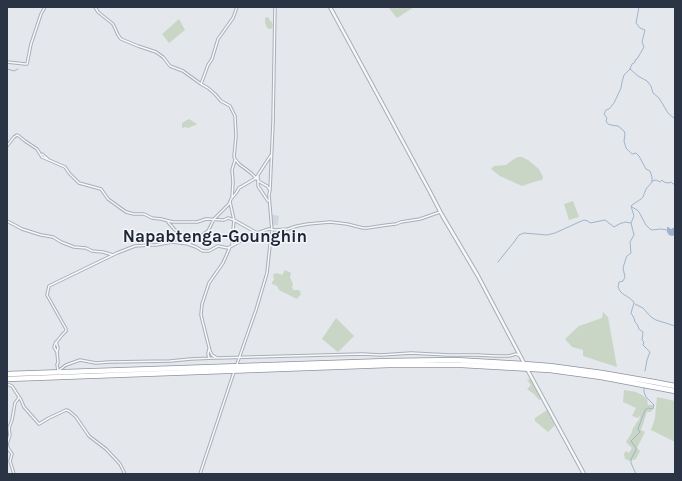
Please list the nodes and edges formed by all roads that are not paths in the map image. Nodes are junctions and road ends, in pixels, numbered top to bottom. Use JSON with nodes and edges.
{"nodes":[{"id":1,"x":45,"y":7,"type":"edge"},
{"id":2,"x":95,"y":7,"type":"edge"},
{"id":3,"x":237,"y":7,"type":"edge"},
{"id":4,"x":275,"y":7,"type":"edge"},
{"id":5,"x":330,"y":7,"type":"edge"},
{"id":6,"x":7,"y":62,"type":"edge"},
{"id":7,"x":201,"y":84,"type":"junction"},
{"id":8,"x":7,"y":146,"type":"edge"},
{"id":9,"x":272,"y":155,"type":"junction"},
{"id":10,"x":235,"y":159,"type":"junction"},
{"id":11,"x":259,"y":174,"type":"junction"},
{"id":12,"x":256,"y":178,"type":"junction"},
{"id":13,"x":258,"y":180,"type":"junction"},
{"id":14,"x":270,"y":190,"type":"junction"},
{"id":15,"x":232,"y":198,"type":"junction"},
{"id":16,"x":230,"y":201,"type":"junction"},
{"id":17,"x":269,"y":202,"type":"junction"},
{"id":18,"x":441,"y":212,"type":"junction"},
{"id":19,"x":214,"y":220,"type":"junction"},
{"id":20,"x":234,"y":220,"type":"junction"},
{"id":21,"x":7,"y":221,"type":"edge"},
{"id":22,"x":166,"y":221,"type":"junction"},
{"id":23,"x":271,"y":229,"type":"junction"},
{"id":24,"x":257,"y":233,"type":"junction"},
{"id":25,"x":194,"y":240,"type":"junction"},
{"id":26,"x":187,"y":244,"type":"junction"},
{"id":27,"x":231,"y":246,"type":"junction"},
{"id":28,"x":196,"y":247,"type":"junction"},
{"id":29,"x":113,"y":255,"type":"junction"},
{"id":30,"x":209,"y":347,"type":"junction"},
{"id":31,"x":520,"y":356,"type":"junction"},
{"id":32,"x":209,"y":358,"type":"junction"},
{"id":33,"x":217,"y":358,"type":"junction"},
{"id":34,"x":239,"y":358,"type":"junction"},
{"id":35,"x":526,"y":366,"type":"junction"},
{"id":36,"x":235,"y":369,"type":"junction"},
{"id":37,"x":57,"y":372,"type":"junction"},
{"id":38,"x":7,"y":374,"type":"edge"},
{"id":39,"x":7,"y":379,"type":"edge"},
{"id":40,"x":7,"y":384,"type":"edge"},
{"id":41,"x":675,"y":387,"type":"edge"},
{"id":42,"x":19,"y":397,"type":"junction"},
{"id":43,"x":14,"y":474,"type":"edge"},
{"id":44,"x":125,"y":474,"type":"edge"},
{"id":45,"x":200,"y":474,"type":"edge"},
{"id":46,"x":584,"y":474,"type":"edge"}],
"edges":[{"from":1,"to":6,"type":"street"},
{"from":2,"to":7,"type":"street"},
{"from":3,"to":7,"type":"street"},
{"from":4,"to":9,"type":"street"},
{"from":5,"to":18,"type":"street"},
{"from":7,"to":10,"type":"street"},
{"from":8,"to":22,"type":"street"},
{"from":9,"to":11,"type":"street"},
{"from":9,"to":14,"type":"street"},
{"from":10,"to":12,"type":"street"},
{"from":10,"to":15,"type":"street"},
{"from":11,"to":12,"type":"street"},
{"from":11,"to":13,"type":"street"},
{"from":12,"to":13,"type":"street"},
{"from":12,"to":15,"type":"street"},
{"from":13,"to":14,"type":"street"},
{"from":13,"to":17,"type":"street"},
{"from":14,"to":17,"type":"street"},
{"from":15,"to":16,"type":"street"},
{"from":16,"to":19,"type":"street"},
{"from":16,"to":20,"type":"street"},
{"from":17,"to":23,"type":"street"},
{"from":18,"to":23,"type":"street"},
{"from":18,"to":31,"type":"street"},
{"from":19,"to":20,"type":"street"},
{"from":19,"to":22,"type":"street"},
{"from":19,"to":25,"type":"street"},
{"from":20,"to":24,"type":"street"},
{"from":20,"to":27,"type":"street"},
{"from":21,"to":29,"type":"street"},
{"from":22,"to":26,"type":"street"},
{"from":23,"to":24,"type":"street"},
{"from":23,"to":34,"type":"street"},
{"from":24,"to":27,"type":"street"},
{"from":25,"to":26,"type":"street"},
{"from":25,"to":28,"type":"street"},
{"from":26,"to":28,"type":"street"},
{"from":26,"to":29,"type":"street"},
{"from":27,"to":28,"type":"street"},
{"from":27,"to":30,"type":"street"},
{"from":29,"to":37,"type":"street"},
{"from":30,"to":32,"type":"street"},
{"from":30,"to":33,"type":"street"},
{"from":31,"to":34,"type":"street"},
{"from":31,"to":35,"type":"street"},
{"from":32,"to":33,"type":"street"},
{"from":32,"to":37,"type":"street"},
{"from":33,"to":34,"type":"street"},
{"from":34,"to":36,"type":"street"},
{"from":35,"to":36,"type":"highway"},
{"from":35,"to":41,"type":"highway"},
{"from":35,"to":46,"type":"street"},
{"from":36,"to":37,"type":"highway"},
{"from":36,"to":39,"type":"highway"},
{"from":36,"to":45,"type":"street"},
{"from":37,"to":38,"type":"highway"},
{"from":40,"to":42,"type":"street"},
{"from":42,"to":43,"type":"street"},
{"from":42,"to":44,"type":"street"}]}
